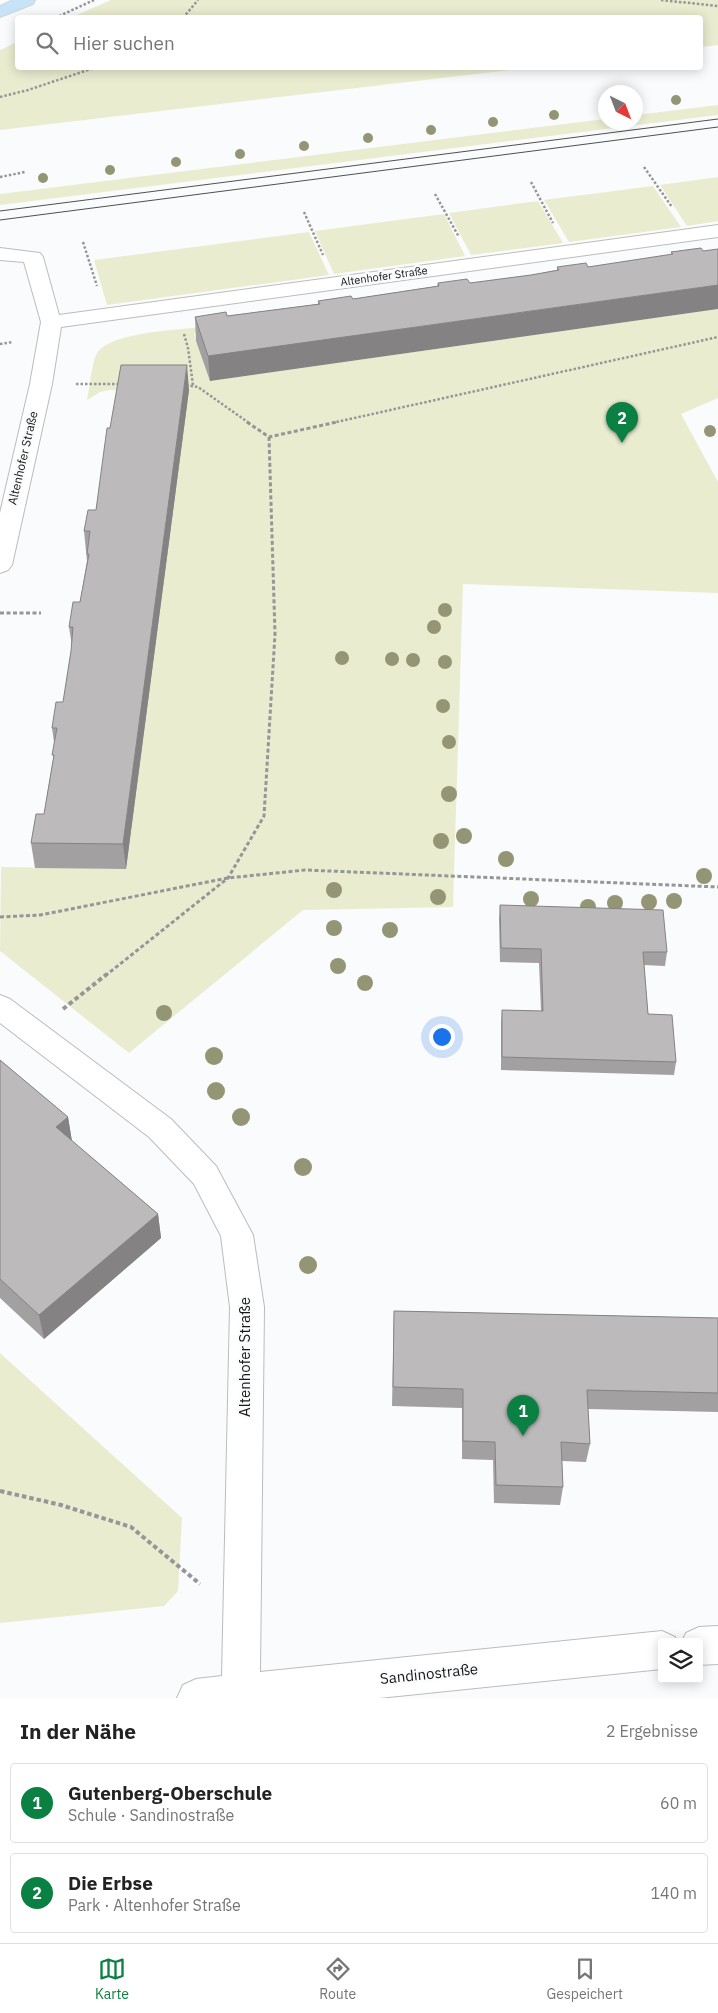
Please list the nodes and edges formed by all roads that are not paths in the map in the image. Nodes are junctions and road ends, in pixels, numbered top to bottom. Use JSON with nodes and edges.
{"nodes":[{"id":1,"x":27,"y":0,"type":"edge"},
{"id":2,"x":0,"y":12,"type":"edge"},
{"id":3,"x":718,"y":231,"type":"edge"},
{"id":4,"x":0,"y":254,"type":"edge"},
{"id":5,"x":51,"y":322,"type":"junction"},
{"id":6,"x":0,"y":565,"type":"edge"},
{"id":7,"x":0,"y":1007,"type":"edge"},
{"id":8,"x":718,"y":1645,"type":"edge"},
{"id":9,"x":703,"y":1646,"type":"edge"},
{"id":10,"x":658,"y":1650,"type":"edge"},
{"id":11,"x":240,"y":1692,"type":"junction"},
{"id":12,"x":196,"y":1698,"type":"edge"}],
"edges":[{"from":1,"to":2,"type":"main road"},
{"from":3,"to":5,"type":"street","name":"Altenhofer Straße"},
{"from":4,"to":5,"type":"street","name":"Altenhofer Straße"},
{"from":5,"to":6,"type":"street","name":"Altenhofer Straße"},
{"from":7,"to":11,"type":"street","name":"Altenhofer Straße"},
{"from":8,"to":9,"type":"street"},
{"from":10,"to":11,"type":"street","name":"Sandinostraße"},
{"from":11,"to":12,"type":"street","name":"Sandinostraße"}]}
